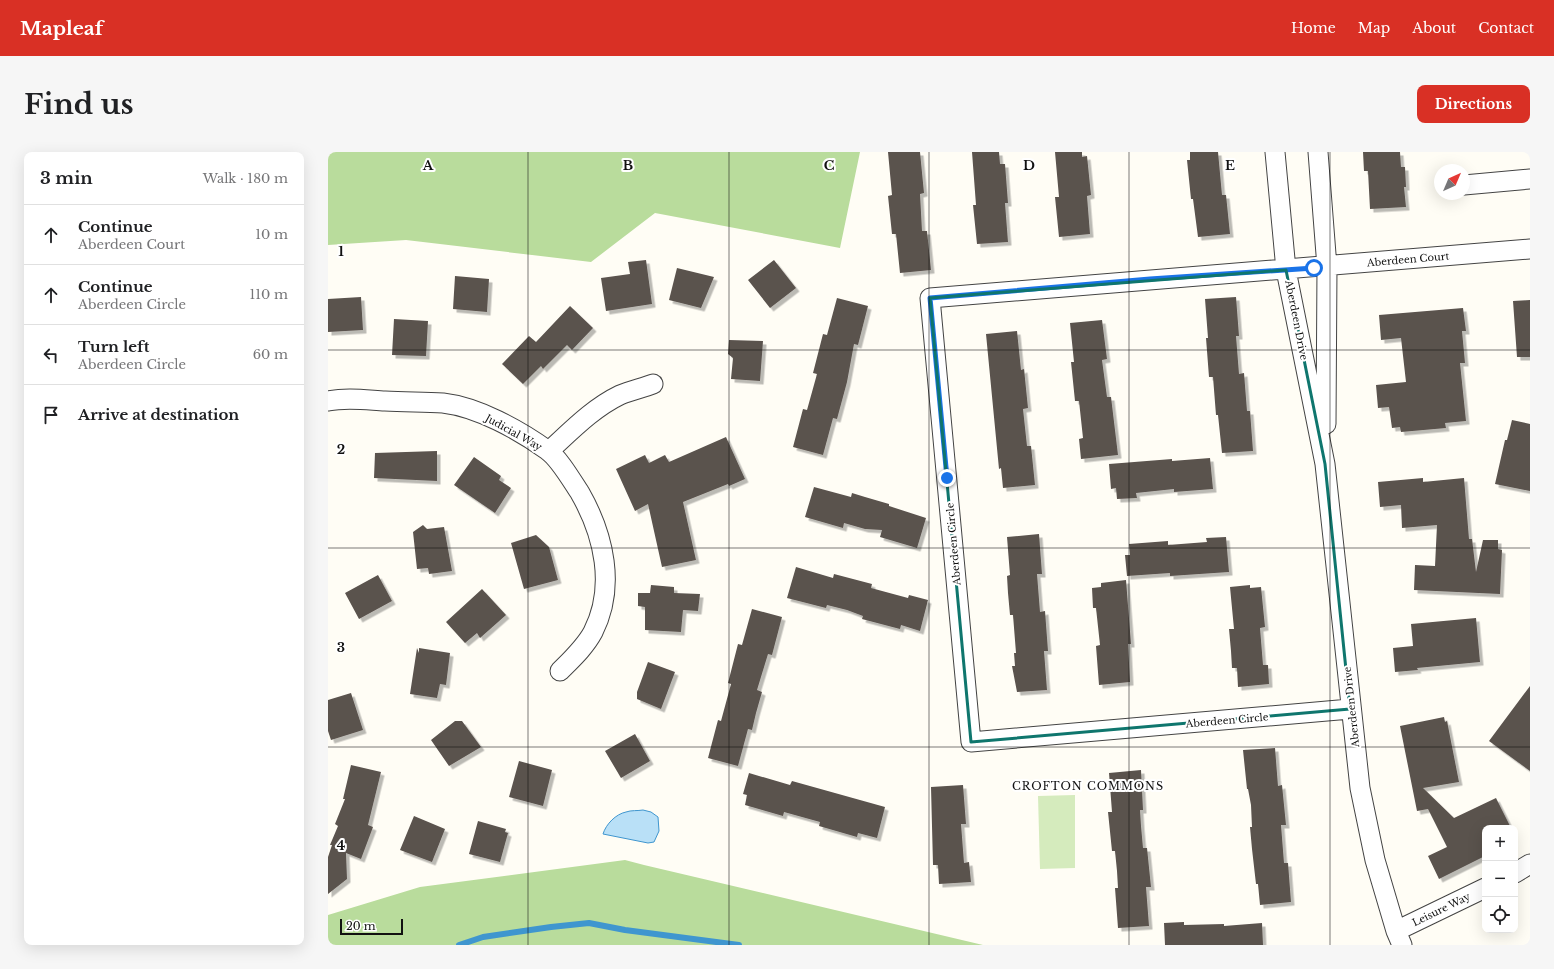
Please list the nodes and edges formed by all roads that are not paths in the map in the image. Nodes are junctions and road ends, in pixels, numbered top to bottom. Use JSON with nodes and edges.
{"nodes":[{"id":1,"x":1275,"y":152,"type":"edge"},
{"id":2,"x":1318,"y":152,"type":"edge"},
{"id":3,"x":1530,"y":179,"type":"edge"},
{"id":4,"x":1470,"y":184,"type":"edge"},
{"id":5,"x":1530,"y":249,"type":"edge"},
{"id":6,"x":1327,"y":266,"type":"junction"},
{"id":7,"x":1286,"y":270,"type":"junction"},
{"id":8,"x":653,"y":384,"type":"dead end"},
{"id":9,"x":328,"y":401,"type":"edge"},
{"id":10,"x":549,"y":451,"type":"junction"},
{"id":11,"x":1325,"y":464,"type":"junction"},
{"id":12,"x":560,"y":671,"type":"dead end"},
{"id":13,"x":1350,"y":709,"type":"junction"},
{"id":14,"x":1530,"y":864,"type":"edge"},
{"id":15,"x":1518,"y":871,"type":"edge"},
{"id":16,"x":1482,"y":890,"type":"edge"},
{"id":17,"x":1399,"y":938,"type":"edge"}],
"edges":[{"from":1,"to":7,"type":"street","name":"Aberdeen Drive"},
{"from":2,"to":6,"type":"street","name":"Aberdeen Drive"},
{"from":3,"to":4,"type":"street"},
{"from":5,"to":6,"type":"street","name":"Aberdeen Court"},
{"from":6,"to":7,"type":"street","name":"Aberdeen Court"},
{"from":6,"to":11,"type":"street","name":"Aberdeen Drive"},
{"from":7,"to":11,"type":"street","name":"Aberdeen Drive"},
{"from":7,"to":13,"type":"street","name":"Aberdeen Circle"},
{"from":8,"to":10,"type":"street"},
{"from":9,"to":10,"type":"street","name":"Judicial Way"},
{"from":10,"to":12,"type":"street","name":"Judicial Way"},
{"from":11,"to":13,"type":"street","name":"Aberdeen Drive"},
{"from":13,"to":17,"type":"street","name":"Aberdeen Drive"},
{"from":14,"to":15,"type":"street"},
{"from":16,"to":17,"type":"street","name":"Leisure Way"}]}
